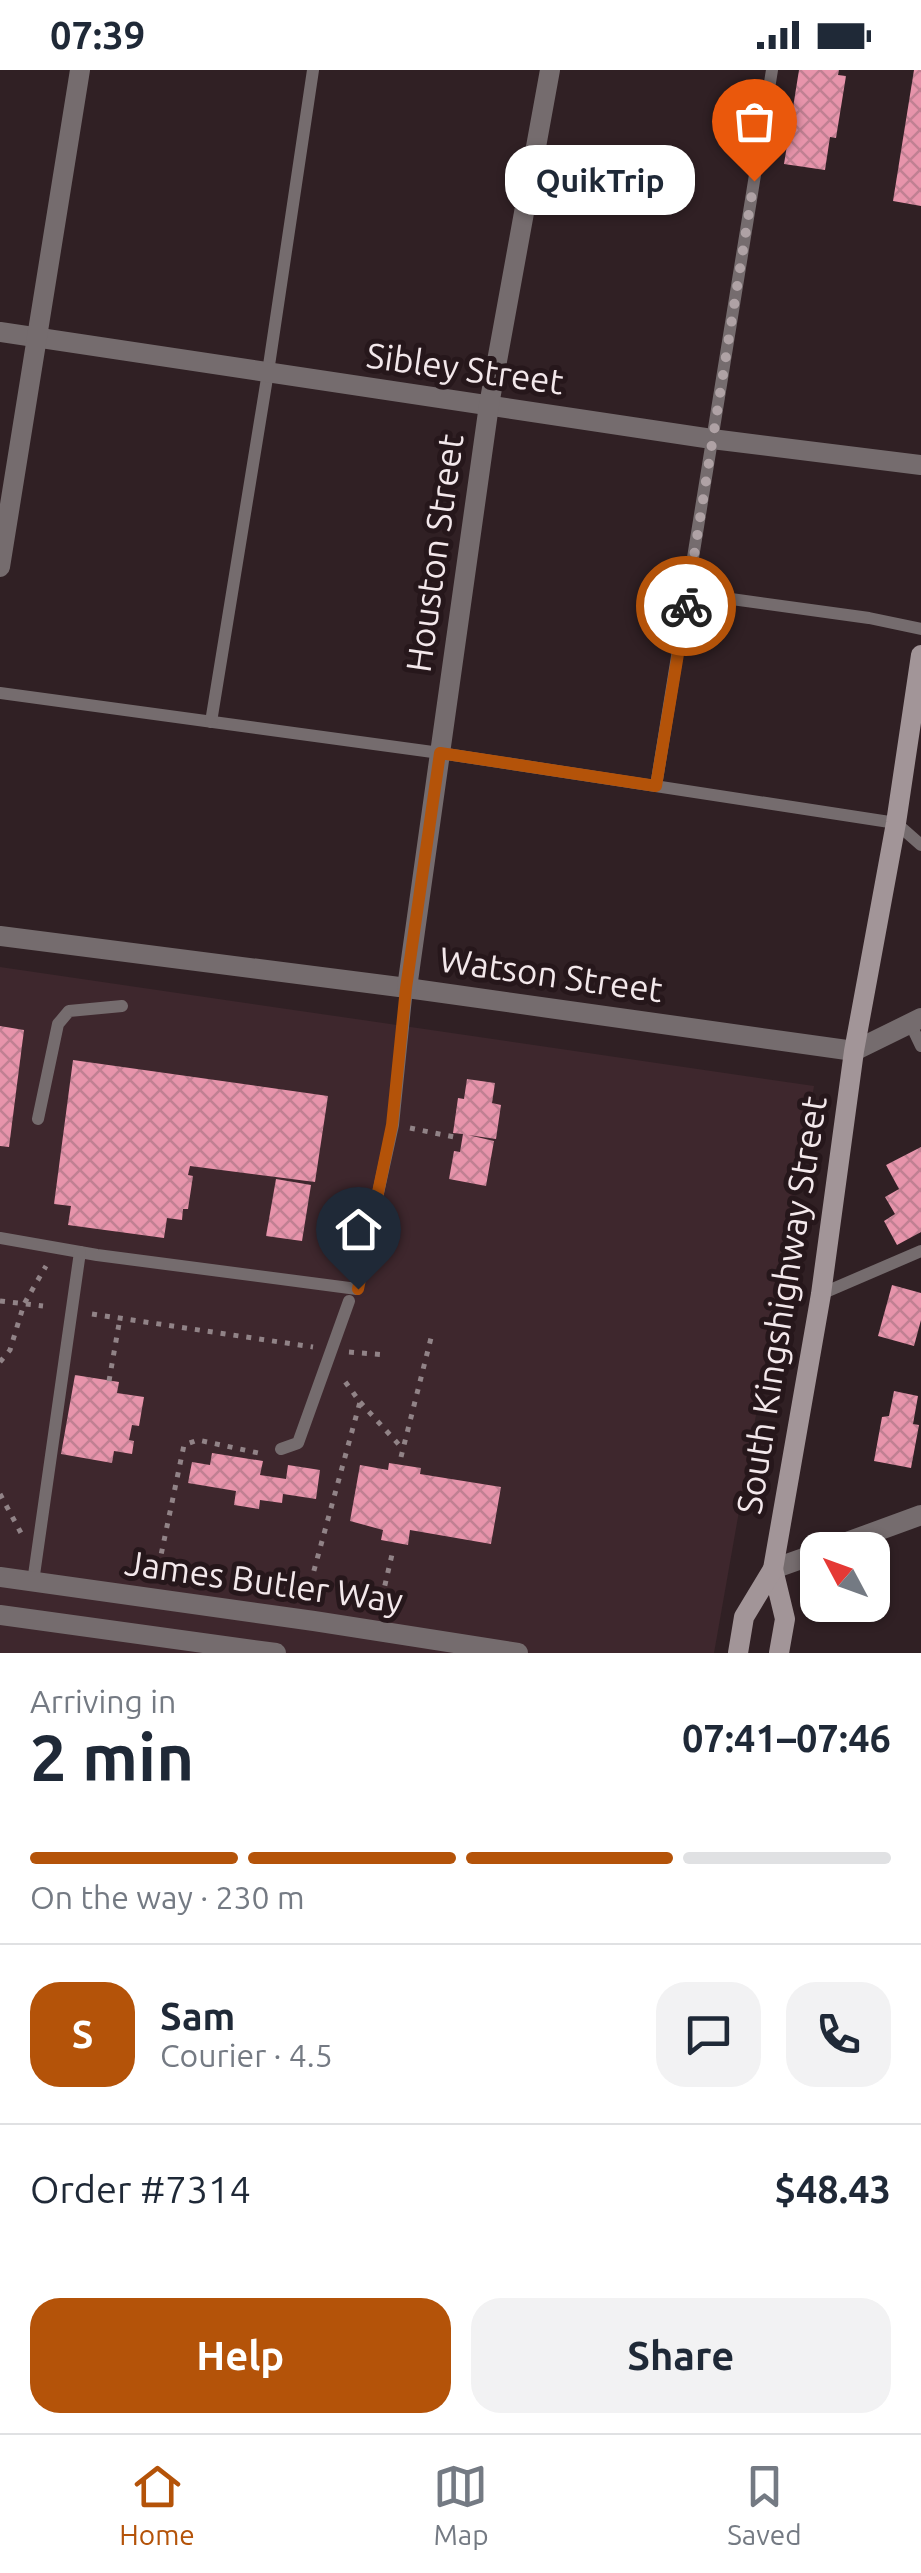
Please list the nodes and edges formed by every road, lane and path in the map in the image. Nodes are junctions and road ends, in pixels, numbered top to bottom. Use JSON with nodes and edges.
{"nodes":[{"id":1,"x":80,"y":70,"type":"edge"},
{"id":2,"x":312,"y":70,"type":"edge"},
{"id":3,"x":550,"y":70,"type":"edge"},
{"id":4,"x":772,"y":70,"type":"edge"},
{"id":5,"x":0,"y":332,"type":"edge"},
{"id":6,"x":38,"y":336,"type":"junction"},
{"id":7,"x":268,"y":372,"type":"junction"},
{"id":8,"x":489,"y":405,"type":"junction"},
{"id":9,"x":712,"y":439,"type":"junction"},
{"id":10,"x":921,"y":465,"type":"edge"},
{"id":11,"x":0,"y":567,"type":"edge"},
{"id":12,"x":688,"y":593,"type":"junction"},
{"id":13,"x":921,"y":629,"type":"edge"},
{"id":14,"x":921,"y":655,"type":"edge"},
{"id":15,"x":0,"y":693,"type":"edge"},
{"id":16,"x":211,"y":722,"type":"junction"},
{"id":17,"x":440,"y":753,"type":"junction"},
{"id":18,"x":913,"y":764,"type":"edge"},
{"id":19,"x":656,"y":786,"type":"junction"},
{"id":20,"x":896,"y":823,"type":"junction"},
{"id":21,"x":921,"y":845,"type":"edge"},
{"id":22,"x":0,"y":936,"type":"edge"},
{"id":23,"x":406,"y":988,"type":"junction"},
{"id":24,"x":122,"y":1006,"type":"dead end"},
{"id":25,"x":916,"y":1021,"type":"edge"},
{"id":26,"x":921,"y":1046,"type":"edge"},
{"id":27,"x":854,"y":1051,"type":"junction"},
{"id":28,"x":38,"y":1119,"type":"dead end"},
{"id":29,"x":392,"y":1125,"type":"junction"},
{"id":30,"x":448,"y":1136,"type":"junction"},
{"id":31,"x":460,"y":1138,"type":"dead end"},
{"id":32,"x":455,"y":1148,"type":"dead end"},
{"id":33,"x":0,"y":1238,"type":"edge"},
{"id":34,"x":921,"y":1250,"type":"edge"},
{"id":35,"x":80,"y":1252,"type":"junction"},
{"id":36,"x":50,"y":1259,"type":"dead end"},
{"id":37,"x":821,"y":1294,"type":"junction"},
{"id":38,"x":0,"y":1300,"type":"edge"},
{"id":39,"x":349,"y":1301,"type":"dead end"},
{"id":40,"x":24,"y":1304,"type":"junction"},
{"id":41,"x":42,"y":1306,"type":"dead end"},
{"id":42,"x":89,"y":1314,"type":"dead end"},
{"id":43,"x":120,"y":1318,"type":"junction"},
{"id":44,"x":432,"y":1334,"type":"dead end"},
{"id":45,"x":333,"y":1350,"type":"junction"},
{"id":46,"x":386,"y":1355,"type":"dead end"},
{"id":47,"x":0,"y":1362,"type":"edge"},
{"id":48,"x":109,"y":1380,"type":"dead end"},
{"id":49,"x":360,"y":1402,"type":"junction"},
{"id":50,"x":403,"y":1448,"type":"junction"},
{"id":51,"x":281,"y":1449,"type":"joint"},
{"id":52,"x":400,"y":1457,"type":"dead end"},
{"id":53,"x":921,"y":1515,"type":"edge"},
{"id":54,"x":874,"y":1532,"type":"edge"},
{"id":55,"x":392,"y":1550,"type":"dead end"},
{"id":56,"x":800,"y":1559,"type":"edge"},
{"id":57,"x":773,"y":1569,"type":"junction"},
{"id":58,"x":0,"y":1578,"type":"edge"},
{"id":59,"x":33,"y":1582,"type":"junction"},
{"id":60,"x":152,"y":1598,"type":"junction"},
{"id":61,"x":0,"y":1616,"type":"edge"},
{"id":62,"x":300,"y":1619,"type":"junction"},
{"id":63,"x":375,"y":1630,"type":"junction"},
{"id":64,"x":276,"y":1653,"type":"edge"},
{"id":65,"x":518,"y":1653,"type":"edge"},
{"id":66,"x":738,"y":1653,"type":"edge"},
{"id":67,"x":779,"y":1653,"type":"edge"}],
"edges":[{"from":1,"to":6,"type":"street"},
{"from":2,"to":7,"type":"lane"},
{"from":3,"to":8,"type":"street","name":"Houston Street"},
{"from":4,"to":9,"type":"lane"},
{"from":5,"to":6,"type":"street","name":"Sibley Street"},
{"from":6,"to":7,"type":"street","name":"Sibley Street"},
{"from":6,"to":11,"type":"street"},
{"from":7,"to":8,"type":"street","name":"Sibley Street"},
{"from":7,"to":16,"type":"lane"},
{"from":8,"to":9,"type":"street","name":"Sibley Street"},
{"from":8,"to":17,"type":"street","name":"Houston Street"},
{"from":9,"to":10,"type":"street","name":"Sibley Street"},
{"from":9,"to":12,"type":"lane"},
{"from":12,"to":13,"type":"lane"},
{"from":12,"to":19,"type":"lane"},
{"from":14,"to":18,"type":"main road","name":"South Kingshighway Street"},
{"from":15,"to":16,"type":"lane"},
{"from":16,"to":17,"type":"lane"},
{"from":17,"to":19,"type":"lane"},
{"from":17,"to":23,"type":"street","name":"Houston Street"},
{"from":18,"to":20,"type":"main road","name":"South Kingshighway Street"},
{"from":19,"to":20,"type":"lane"},
{"from":20,"to":21,"type":"lane"},
{"from":20,"to":27,"type":"main road","name":"South Kingshighway Street"},
{"from":22,"to":23,"type":"street","name":"Watson Street"},
{"from":23,"to":27,"type":"street","name":"Watson Street"},
{"from":23,"to":29,"type":"lane"},
{"from":24,"to":28,"type":"lane"},
{"from":25,"to":26,"type":"lane"},
{"from":25,"to":27,"type":"street"},
{"from":27,"to":37,"type":"main road","name":"South Kingshighway Street"},
{"from":29,"to":30,"type":"path"},
{"from":29,"to":35,"type":"lane"},
{"from":30,"to":31,"type":"path"},
{"from":30,"to":32,"type":"path"},
{"from":33,"to":35,"type":"lane"},
{"from":34,"to":37,"type":"lane"},
{"from":35,"to":59,"type":"lane"},
{"from":36,"to":40,"type":"path"},
{"from":37,"to":57,"type":"main road","name":"South Kingshighway Street"},
{"from":38,"to":40,"type":"path"},
{"from":39,"to":45,"type":"lane"},
{"from":40,"to":41,"type":"path"},
{"from":40,"to":47,"type":"path"},
{"from":42,"to":43,"type":"path"},
{"from":43,"to":45,"type":"path"},
{"from":43,"to":48,"type":"path"},
{"from":44,"to":50,"type":"path"},
{"from":45,"to":46,"type":"path"},
{"from":45,"to":49,"type":"path"},
{"from":45,"to":51,"type":"lane"},
{"from":49,"to":50,"type":"path"},
{"from":49,"to":62,"type":"path"},
{"from":50,"to":52,"type":"path"},
{"from":51,"to":60,"type":"path"},
{"from":53,"to":54,"type":"street"},
{"from":55,"to":63,"type":"path"},
{"from":56,"to":57,"type":"street"},
{"from":57,"to":66,"type":"main road","name":"South Kingshighway Street"},
{"from":57,"to":67,"type":"main road","name":"South Kingshighway Street"},
{"from":58,"to":59,"type":"street","name":"James Butler Way"},
{"from":59,"to":60,"type":"street","name":"James Butler Way"},
{"from":60,"to":62,"type":"street","name":"James Butler Way"},
{"from":61,"to":64,"type":"street","name":"James Butler Way"},
{"from":62,"to":63,"type":"street","name":"James Butler Way"},
{"from":63,"to":65,"type":"street","name":"James Butler Way"}]}
